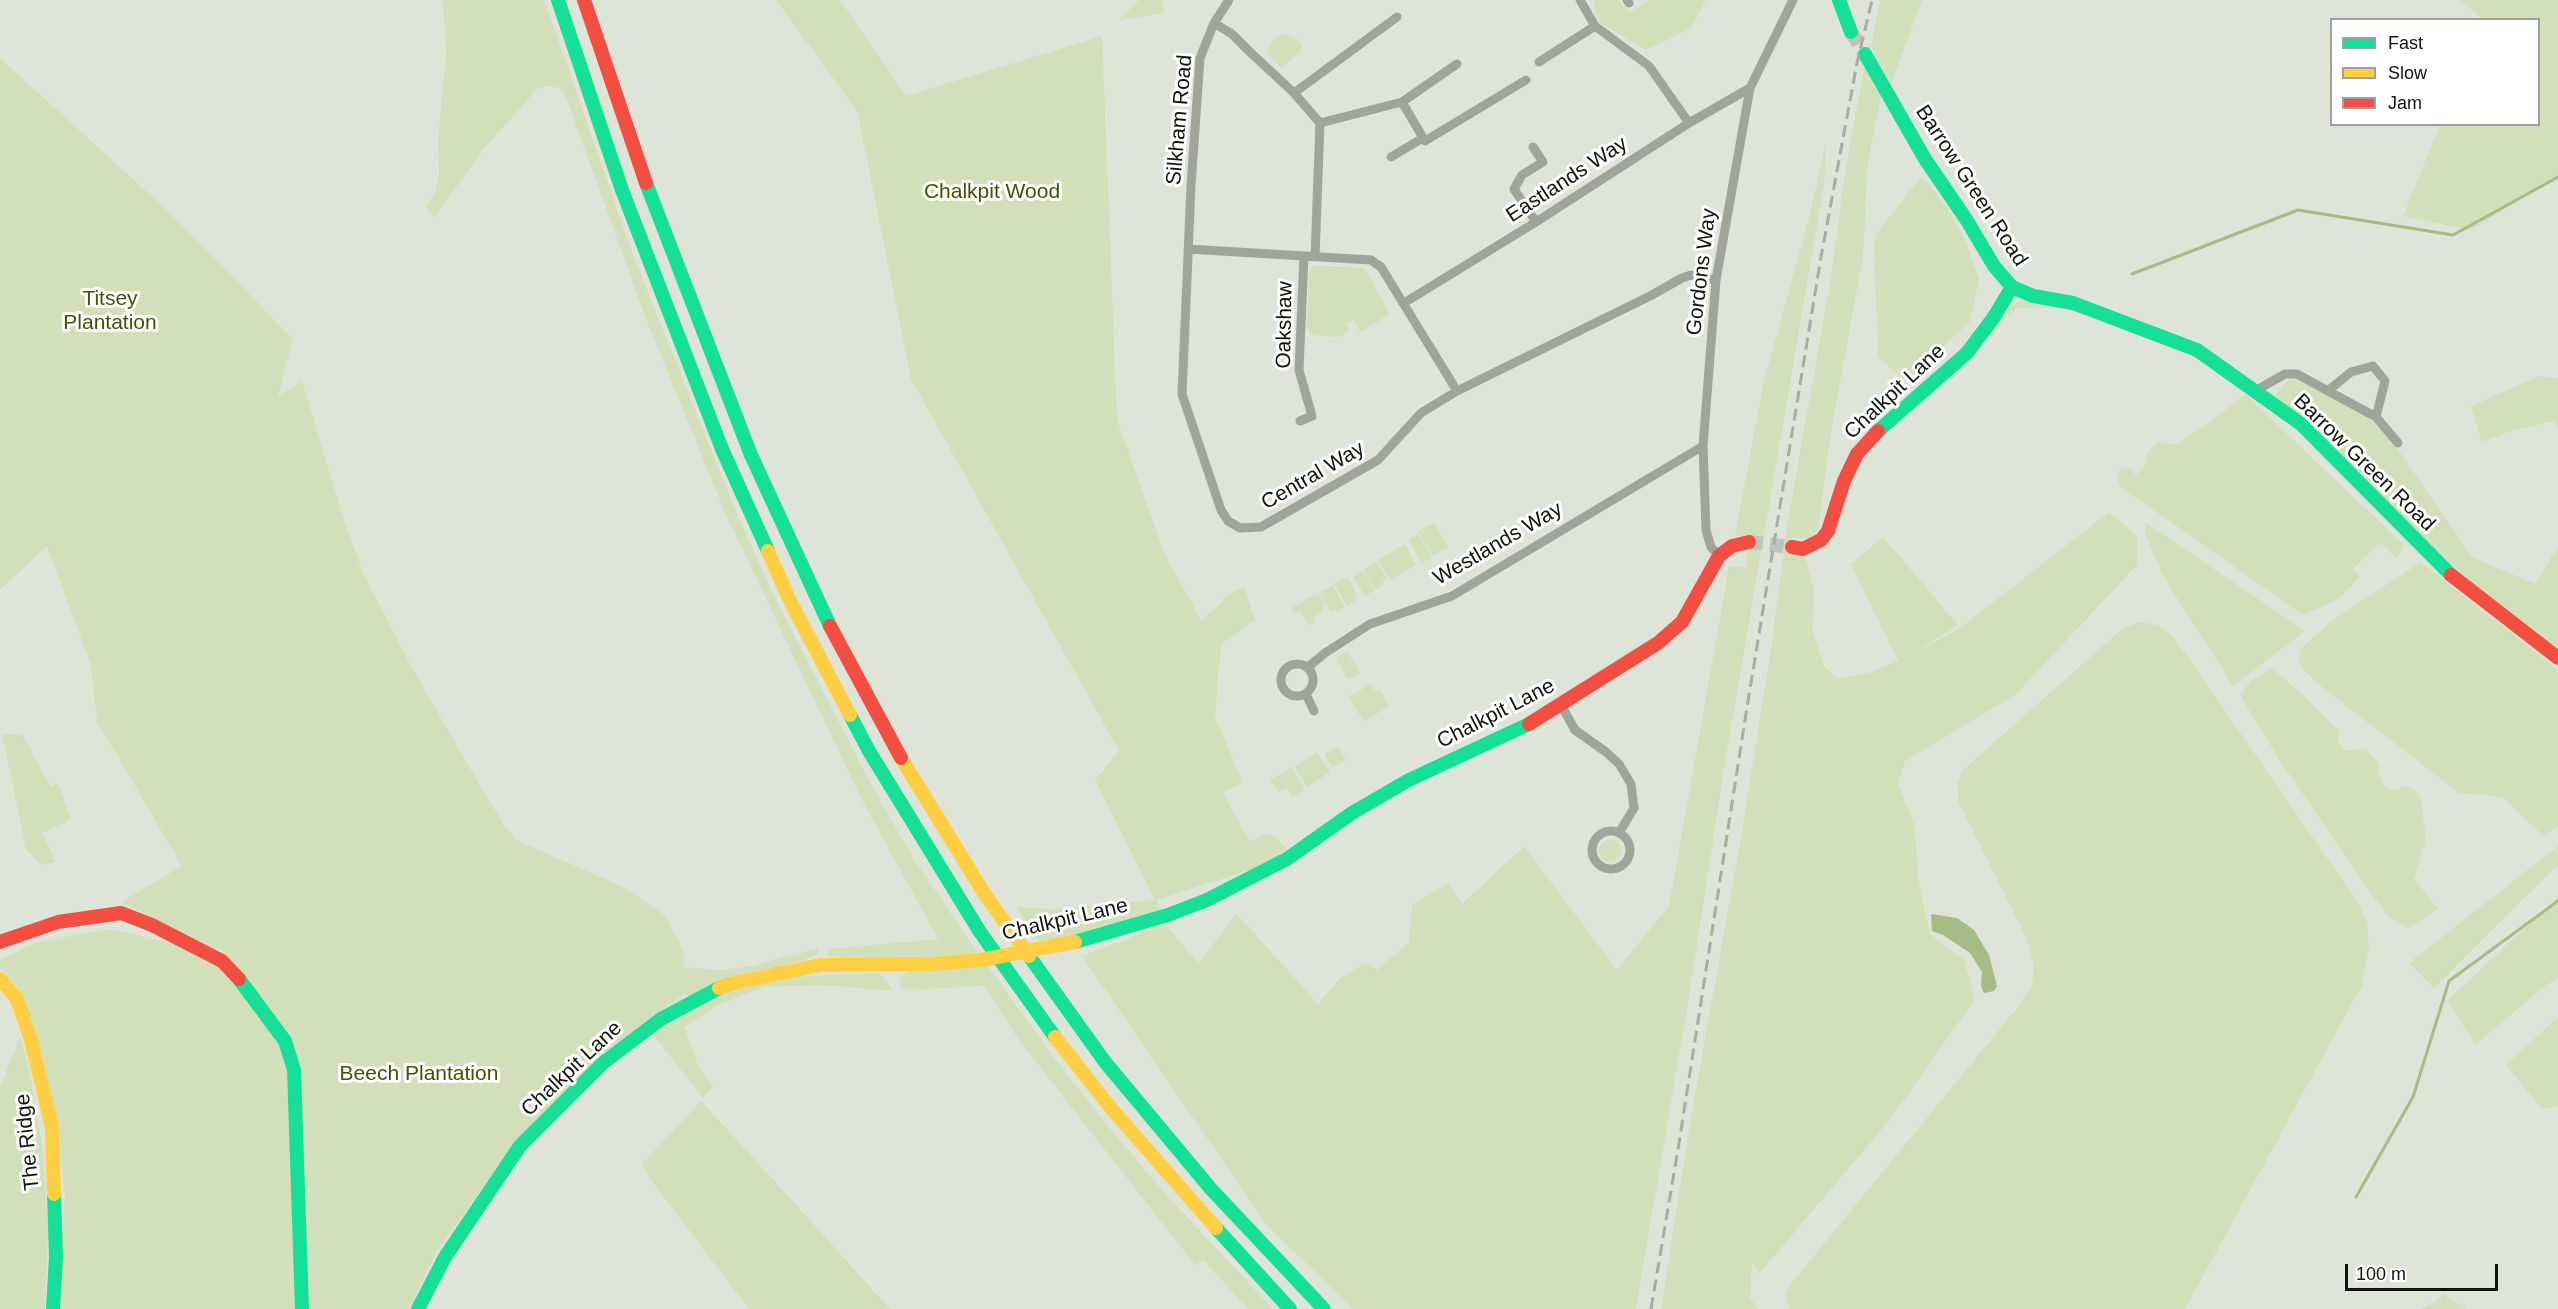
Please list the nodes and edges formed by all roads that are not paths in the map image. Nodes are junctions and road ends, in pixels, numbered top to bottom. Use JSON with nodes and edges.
{"nodes":[{"id":1,"x":558,"y":0,"type":"edge"},
{"id":2,"x":584,"y":0,"type":"edge"},
{"id":3,"x":1229,"y":0,"type":"edge"},
{"id":4,"x":1581,"y":0,"type":"edge"},
{"id":5,"x":1793,"y":0,"type":"edge"},
{"id":6,"x":1839,"y":0,"type":"edge"},
{"id":7,"x":1398,"y":17,"type":"dead end"},
{"id":8,"x":1214,"y":23,"type":"junction"},
{"id":9,"x":1595,"y":26,"type":"junction"},
{"id":10,"x":1851,"y":32,"type":"tunnel mouth"},
{"id":11,"x":1865,"y":54,"type":"tunnel mouth"},
{"id":12,"x":1539,"y":62,"type":"dead end"},
{"id":13,"x":1457,"y":64,"type":"dead end"},
{"id":14,"x":1526,"y":80,"type":"dead end"},
{"id":15,"x":1750,"y":88,"type":"junction"},
{"id":16,"x":1294,"y":93,"type":"junction"},
{"id":17,"x":1402,"y":102,"type":"junction"},
{"id":18,"x":1320,"y":123,"type":"junction"},
{"id":19,"x":1689,"y":123,"type":"junction"},
{"id":20,"x":1423,"y":138,"type":"junction"},
{"id":21,"x":1533,"y":147,"type":"dead end"},
{"id":22,"x":1391,"y":158,"type":"dead end"},
{"id":23,"x":1536,"y":222,"type":"junction"},
{"id":24,"x":1188,"y":249,"type":"junction"},
{"id":25,"x":1304,"y":256,"type":"junction"},
{"id":26,"x":1316,"y":257,"type":"junction"},
{"id":27,"x":1716,"y":280,"type":"junction"},
{"id":28,"x":2012,"y":287,"type":"junction"},
{"id":29,"x":1404,"y":303,"type":"junction"},
{"id":30,"x":2329,"y":390,"type":"junction"},
{"id":31,"x":1457,"y":391,"type":"junction"},
{"id":32,"x":2254,"y":391,"type":"junction"},
{"id":33,"x":2376,"y":417,"type":"junction"},
{"id":34,"x":1300,"y":421,"type":"dead end"},
{"id":35,"x":2398,"y":444,"type":"dead end"},
{"id":36,"x":1703,"y":446,"type":"junction"},
{"id":37,"x":1749,"y":542,"type":"tunnel mouth"},
{"id":38,"x":1792,"y":548,"type":"tunnel mouth"},
{"id":39,"x":1719,"y":556,"type":"junction"},
{"id":40,"x":2558,"y":658,"type":"edge"},
{"id":41,"x":1308,"y":668,"type":"junction"},
{"id":42,"x":1306,"y":694,"type":"junction"},
{"id":43,"x":1561,"y":705,"type":"junction"},
{"id":44,"x":1314,"y":711,"type":"dead end"},
{"id":45,"x":1619,"y":833,"type":"junction"},
{"id":46,"x":0,"y":942,"type":"edge"},
{"id":47,"x":0,"y":979,"type":"edge"},
{"id":48,"x":53,"y":1309,"type":"edge"},
{"id":49,"x":302,"y":1309,"type":"edge"},
{"id":50,"x":417,"y":1309,"type":"edge"},
{"id":51,"x":1290,"y":1309,"type":"edge"},
{"id":52,"x":1324,"y":1309,"type":"edge"}],
"edges":[{"from":1,"to":51,"type":"main road"},
{"from":2,"to":52,"type":"main road"},
{"from":3,"to":8,"type":"street","name":"Silkham Road"},
{"from":4,"to":9,"type":"street"},
{"from":5,"to":15,"type":"street","name":"Gordons Way"},
{"from":6,"to":10,"type":"main road"},
{"from":7,"to":16,"type":"street"},
{"from":8,"to":16,"type":"street"},
{"from":8,"to":24,"type":"street","name":"Silkham Road"},
{"from":9,"to":12,"type":"street"},
{"from":9,"to":19,"type":"street"},
{"from":11,"to":28,"type":"main road","name":"Barrow Green Road"},
{"from":13,"to":17,"type":"street"},
{"from":14,"to":20,"type":"street"},
{"from":15,"to":19,"type":"street","name":"Eastlands Way"},
{"from":15,"to":27,"type":"street","name":"Gordons Way"},
{"from":16,"to":18,"type":"street"},
{"from":17,"to":18,"type":"street"},
{"from":17,"to":20,"type":"street"},
{"from":18,"to":26,"type":"street"},
{"from":19,"to":23,"type":"street","name":"Eastlands Way"},
{"from":20,"to":22,"type":"street"},
{"from":21,"to":23,"type":"street"},
{"from":23,"to":29,"type":"street","name":"Eastlands Way"},
{"from":24,"to":25,"type":"street"},
{"from":24,"to":31,"type":"street","name":"Central Way"},
{"from":25,"to":26,"type":"street"},
{"from":25,"to":34,"type":"street","name":"Oakshaw"},
{"from":26,"to":29,"type":"street"},
{"from":27,"to":31,"type":"street","name":"Central Way"},
{"from":27,"to":36,"type":"street","name":"Gordons Way"},
{"from":28,"to":32,"type":"main road","name":"Barrow Green Road"},
{"from":28,"to":38,"type":"main road","name":"Chalkpit Lane"},
{"from":29,"to":31,"type":"street"},
{"from":30,"to":32,"type":"street"},
{"from":30,"to":33,"type":"street"},
{"from":30,"to":33,"type":"street"},
{"from":32,"to":40,"type":"main road","name":"Barrow Green Road"},
{"from":33,"to":35,"type":"street"},
{"from":36,"to":39,"type":"street","name":"Gordons Way"},
{"from":36,"to":41,"type":"street","name":"Westlands Way"},
{"from":37,"to":39,"type":"main road"},
{"from":39,"to":43,"type":"main road","name":"Chalkpit Lane"},
{"from":41,"to":42,"type":"street"},
{"from":41,"to":42,"type":"street"},
{"from":42,"to":44,"type":"street"},
{"from":43,"to":45,"type":"street"},
{"from":43,"to":50,"type":"main road","name":"Chalkpit Lane"},
{"from":45,"to":45,"type":"street"},
{"from":46,"to":49,"type":"main road"},
{"from":47,"to":48,"type":"main road","name":"The Ridge"}]}
